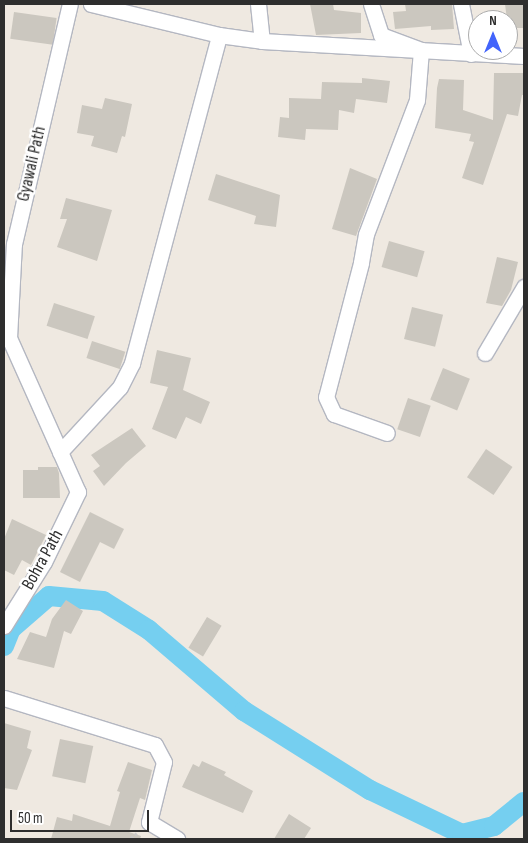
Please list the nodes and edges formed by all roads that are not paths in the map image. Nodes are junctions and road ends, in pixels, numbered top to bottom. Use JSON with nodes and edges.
{"nodes":[{"id":1,"x":70,"y":4,"type":"edge"},
{"id":2,"x":91,"y":4,"type":"edge"},
{"id":3,"x":258,"y":4,"type":"edge"},
{"id":4,"x":371,"y":4,"type":"edge"},
{"id":5,"x":462,"y":4,"type":"edge"},
{"id":6,"x":219,"y":35,"type":"junction"},
{"id":7,"x":468,"y":37,"type":"edge"},
{"id":8,"x":262,"y":41,"type":"junction"},
{"id":9,"x":421,"y":50,"type":"junction"},
{"id":10,"x":468,"y":54,"type":"edge"},
{"id":11,"x":524,"y":287,"type":"edge"},
{"id":12,"x":6,"y":337,"type":"edge"},
{"id":13,"x":484,"y":353,"type":"dead end"},
{"id":14,"x":387,"y":433,"type":"dead end"},
{"id":15,"x":60,"y":452,"type":"junction"},
{"id":16,"x":78,"y":492,"type":"joint"},
{"id":17,"x":4,"y":626,"type":"edge"},
{"id":18,"x":4,"y":698,"type":"edge"},
{"id":19,"x":176,"y":839,"type":"edge"}],
"edges":[{"from":1,"to":12,"type":"street","name":"Gyawali Path"},
{"from":2,"to":6,"type":"street"},
{"from":3,"to":8,"type":"street"},
{"from":4,"to":9,"type":"street"},
{"from":5,"to":7,"type":"street"},
{"from":6,"to":8,"type":"street"},
{"from":6,"to":15,"type":"street"},
{"from":8,"to":9,"type":"street"},
{"from":9,"to":10,"type":"street"},
{"from":9,"to":14,"type":"street"},
{"from":11,"to":13,"type":"street"},
{"from":12,"to":15,"type":"street","name":"Gyawali Path"},
{"from":15,"to":16,"type":"street","name":"Gyawali Path"},
{"from":16,"to":17,"type":"street","name":"Bohra Path"},
{"from":18,"to":19,"type":"street"}]}
